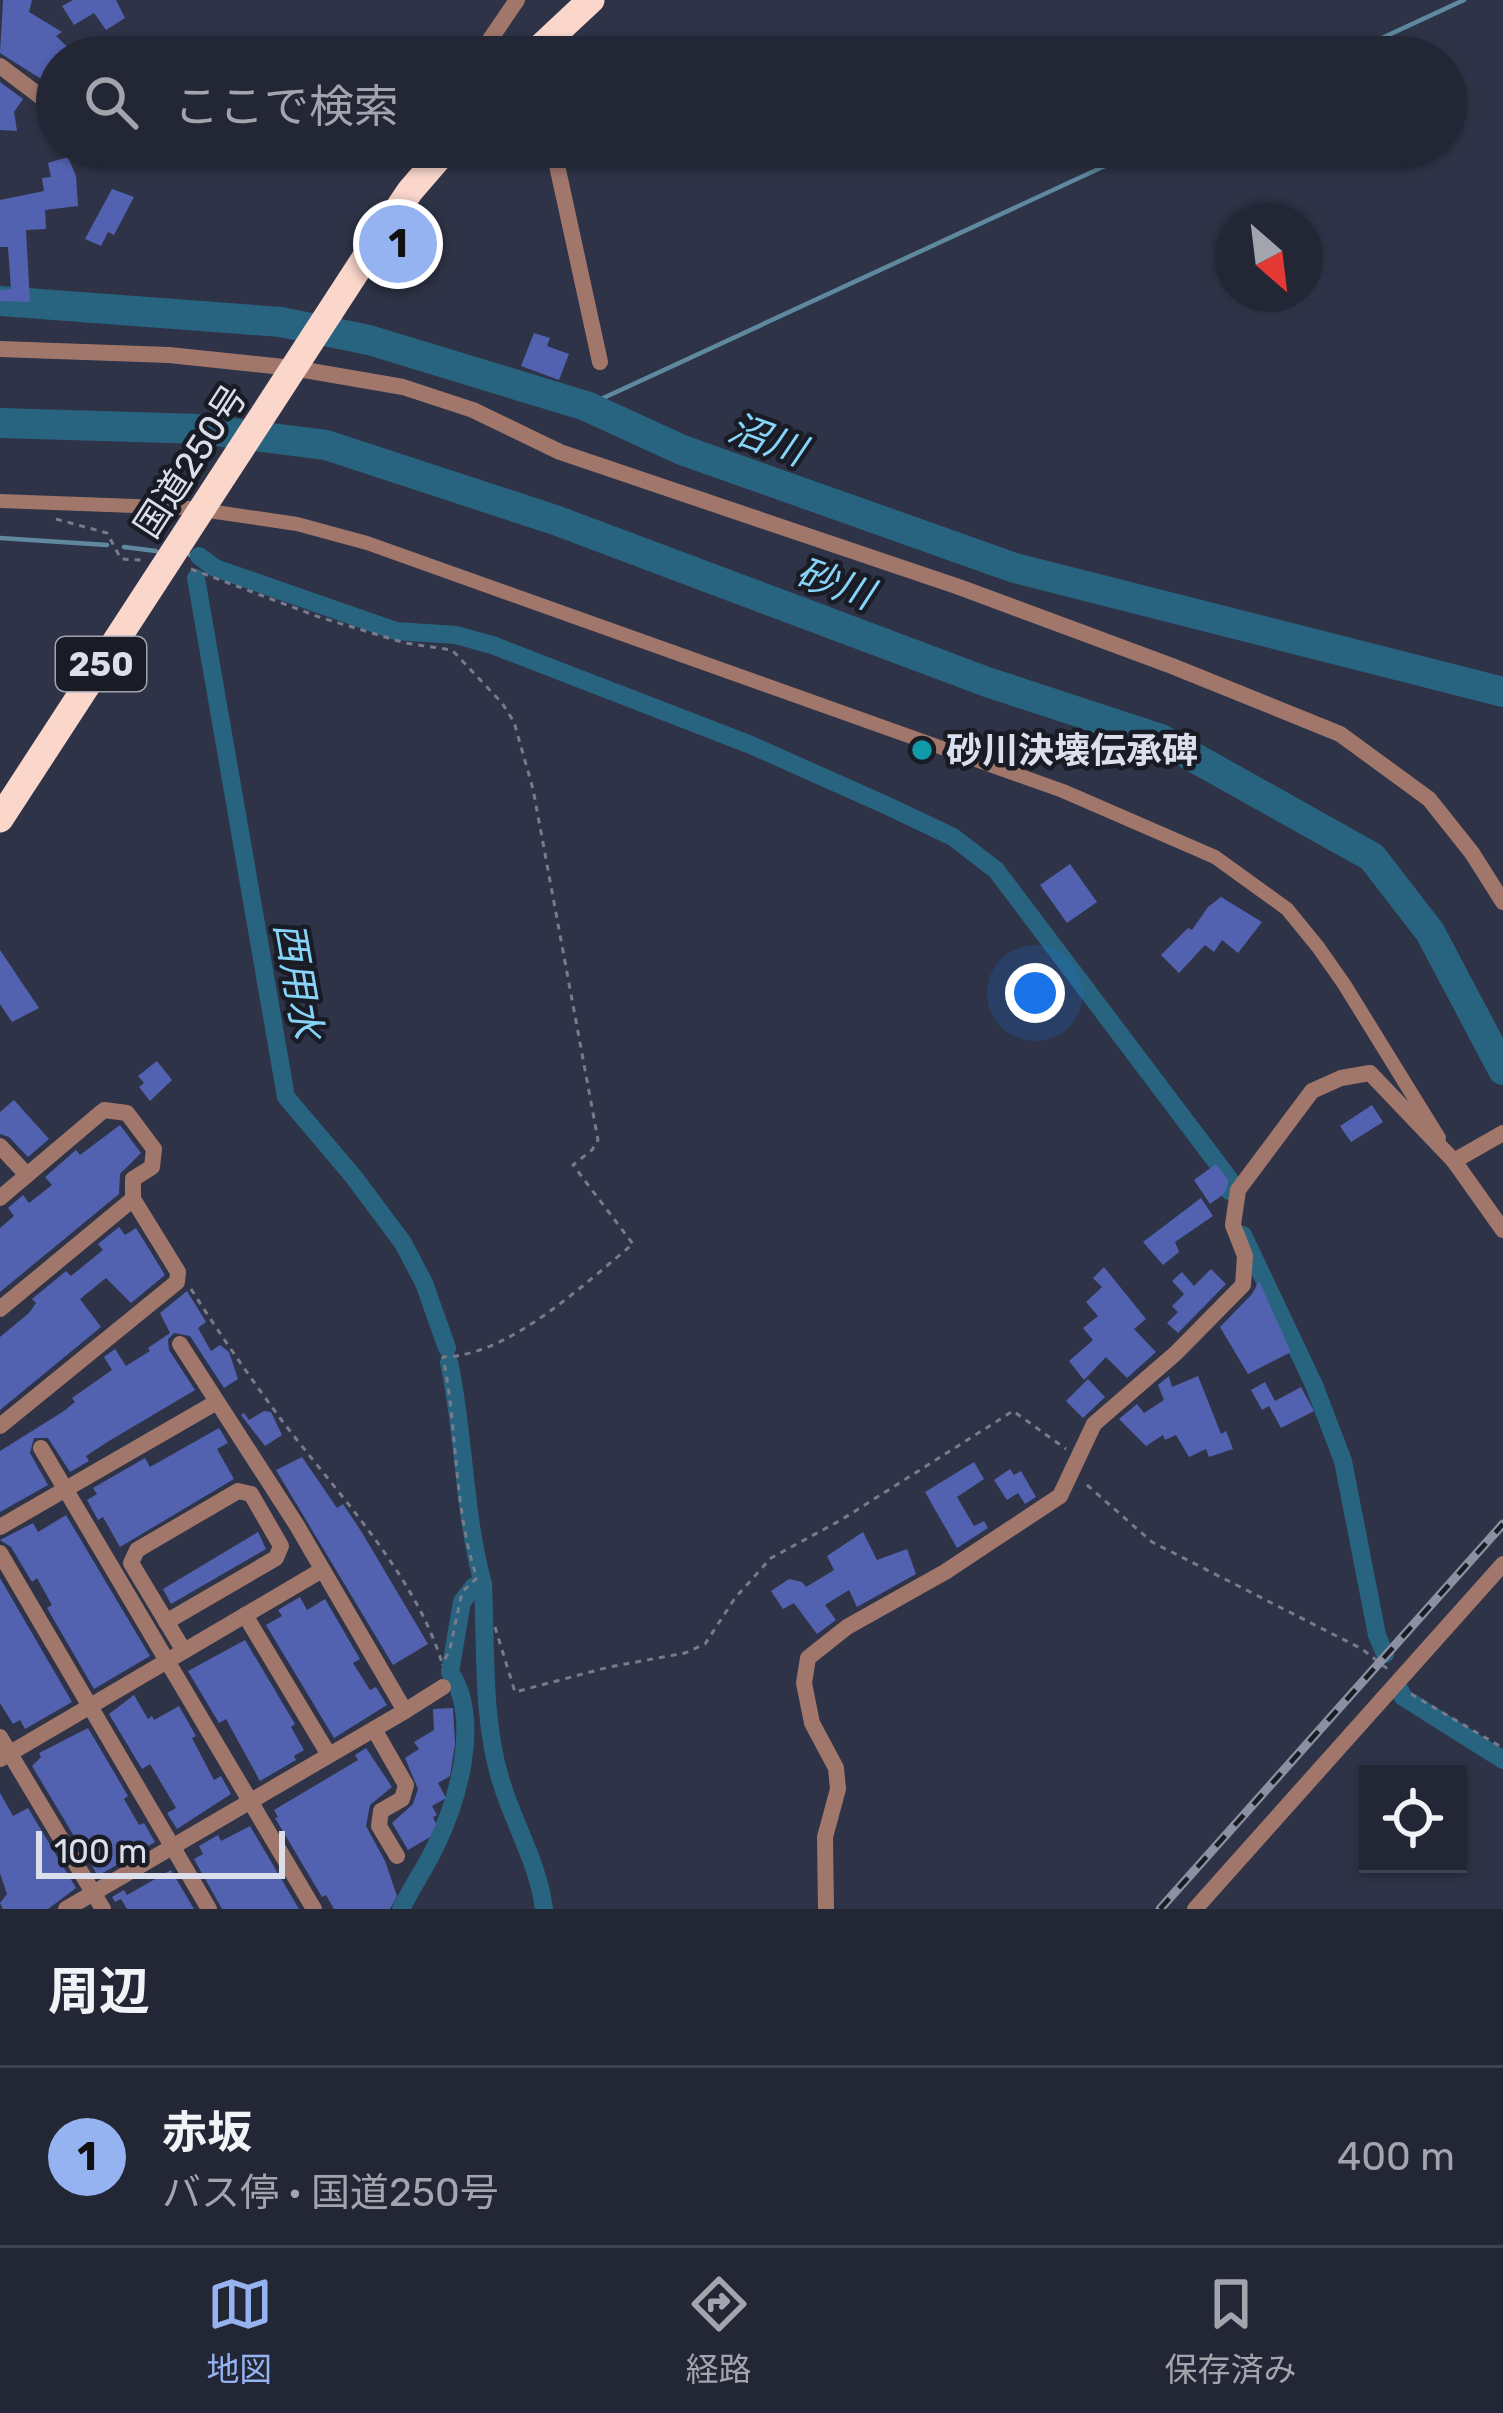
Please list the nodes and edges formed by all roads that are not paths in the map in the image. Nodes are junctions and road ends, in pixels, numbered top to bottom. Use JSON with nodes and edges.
{"nodes":[{"id":1,"x":518,"y":0,"type":"edge"},
{"id":2,"x":591,"y":0,"type":"edge"},
{"id":3,"x":493,"y":36,"type":"edge"},
{"id":4,"x":552,"y":36,"type":"edge"},
{"id":5,"x":0,"y":65,"type":"edge"},
{"id":6,"x":36,"y":93,"type":"edge"},
{"id":7,"x":430,"y":168,"type":"edge"},
{"id":8,"x":558,"y":168,"type":"edge"},
{"id":9,"x":0,"y":349,"type":"edge"},
{"id":10,"x":600,"y":362,"type":"dead end"},
{"id":11,"x":295,"y":364,"type":"junction"},
{"id":12,"x":0,"y":501,"type":"edge"},
{"id":13,"x":203,"y":510,"type":"junction"},
{"id":14,"x":0,"y":819,"type":"edge"},
{"id":15,"x":1503,"y":902,"type":"edge"},
{"id":16,"x":1503,"y":1133,"type":"edge"},
{"id":17,"x":0,"y":1145,"type":"edge"},
{"id":18,"x":1454,"y":1161,"type":"junction"},
{"id":19,"x":27,"y":1175,"type":"junction"},
{"id":20,"x":0,"y":1198,"type":"edge"},
{"id":21,"x":133,"y":1199,"type":"junction"},
{"id":22,"x":1503,"y":1230,"type":"edge"},
{"id":23,"x":0,"y":1309,"type":"edge"},
{"id":24,"x":179,"y":1344,"type":"dead end"},
{"id":25,"x":215,"y":1403,"type":"junction"},
{"id":26,"x":0,"y":1426,"type":"edge"},
{"id":27,"x":41,"y":1448,"type":"dead end"},
{"id":28,"x":66,"y":1490,"type":"junction"},
{"id":29,"x":0,"y":1527,"type":"edge"},
{"id":30,"x":0,"y":1553,"type":"edge"},
{"id":31,"x":1503,"y":1564,"type":"edge"},
{"id":32,"x":322,"y":1570,"type":"junction"},
{"id":33,"x":245,"y":1616,"type":"junction"},
{"id":34,"x":166,"y":1622,"type":"junction"},
{"id":35,"x":184,"y":1651,"type":"junction"},
{"id":36,"x":166,"y":1661,"type":"junction"},
{"id":37,"x":443,"y":1687,"type":"road end"},
{"id":38,"x":90,"y":1706,"type":"junction"},
{"id":39,"x":405,"y":1711,"type":"junction"},
{"id":40,"x":374,"y":1729,"type":"junction"},
{"id":41,"x":3,"y":1750,"type":"edge"},
{"id":42,"x":329,"y":1756,"type":"junction"},
{"id":43,"x":251,"y":1802,"type":"junction"},
{"id":44,"x":172,"y":1847,"type":"junction"},
{"id":45,"x":397,"y":1856,"type":"dead end"},
{"id":46,"x":98,"y":1901,"type":"edge"},
{"id":47,"x":65,"y":1909,"type":"edge"},
{"id":48,"x":209,"y":1909,"type":"edge"},
{"id":49,"x":314,"y":1909,"type":"edge"},
{"id":50,"x":826,"y":1909,"type":"edge"},
{"id":51,"x":1195,"y":1909,"type":"edge"}],
"edges":[{"from":1,"to":3,"type":"street"},
{"from":2,"to":4,"type":"highway"},
{"from":5,"to":6,"type":"street"},
{"from":7,"to":11,"type":"highway","name":"国道250号","number":"250"},
{"from":8,"to":10,"type":"street"},
{"from":9,"to":11,"type":"street"},
{"from":11,"to":13,"type":"highway","name":"国道250号","number":"250"},
{"from":11,"to":15,"type":"street"},
{"from":12,"to":13,"type":"street"},
{"from":13,"to":14,"type":"highway","name":"国道250号","number":"250"},
{"from":13,"to":18,"type":"street"},
{"from":16,"to":18,"type":"street"},
{"from":17,"to":19,"type":"street"},
{"from":18,"to":22,"type":"street"},
{"from":18,"to":50,"type":"street"},
{"from":19,"to":20,"type":"street"},
{"from":19,"to":21,"type":"street"},
{"from":21,"to":23,"type":"street"},
{"from":21,"to":26,"type":"street"},
{"from":24,"to":25,"type":"street"},
{"from":25,"to":28,"type":"street"},
{"from":25,"to":32,"type":"street"},
{"from":27,"to":28,"type":"street"},
{"from":28,"to":29,"type":"street"},
{"from":28,"to":36,"type":"street"},
{"from":30,"to":38,"type":"street"},
{"from":31,"to":51,"type":"street"},
{"from":32,"to":33,"type":"street"},
{"from":32,"to":39,"type":"street"},
{"from":33,"to":35,"type":"street"},
{"from":33,"to":42,"type":"street"},
{"from":34,"to":34,"type":"street"},
{"from":34,"to":35,"type":"street"},
{"from":35,"to":36,"type":"street"},
{"from":36,"to":38,"type":"street"},
{"from":36,"to":43,"type":"street"},
{"from":37,"to":39,"type":"street"},
{"from":38,"to":41,"type":"street"},
{"from":38,"to":44,"type":"street"},
{"from":39,"to":40,"type":"street"},
{"from":40,"to":42,"type":"street"},
{"from":40,"to":45,"type":"street"},
{"from":41,"to":46,"type":"street"},
{"from":42,"to":43,"type":"street"},
{"from":43,"to":44,"type":"street"},
{"from":43,"to":49,"type":"street"},
{"from":44,"to":46,"type":"street"},
{"from":44,"to":48,"type":"street"},
{"from":46,"to":47,"type":"street"}]}
